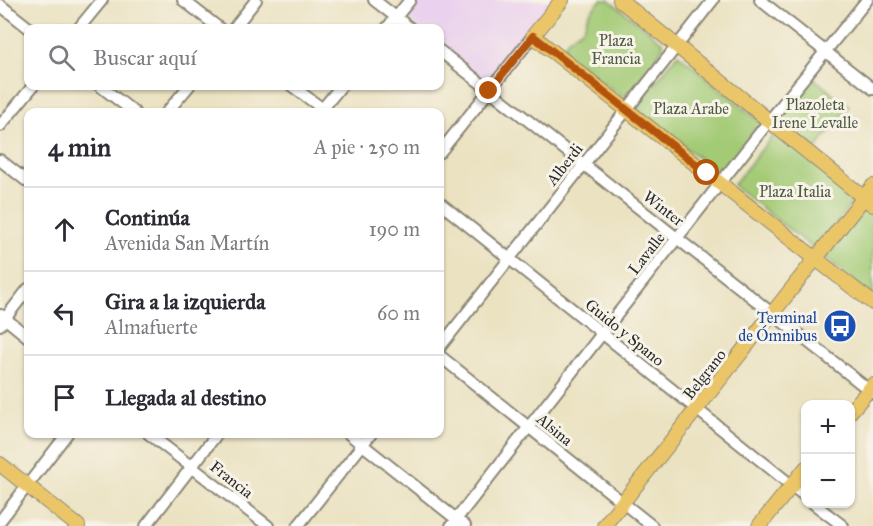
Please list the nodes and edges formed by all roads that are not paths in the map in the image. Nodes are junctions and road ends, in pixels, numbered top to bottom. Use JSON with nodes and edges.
{"nodes":[{"id":1,"x":102,"y":0,"type":"edge"},
{"id":2,"x":183,"y":0,"type":"edge"},
{"id":3,"x":256,"y":0,"type":"edge"},
{"id":4,"x":374,"y":0,"type":"edge"},
{"id":5,"x":410,"y":0,"type":"edge"},
{"id":6,"x":562,"y":0,"type":"edge"},
{"id":7,"x":620,"y":0,"type":"edge"},
{"id":8,"x":713,"y":0,"type":"edge"},
{"id":9,"x":759,"y":0,"type":"edge"},
{"id":10,"x":867,"y":0,"type":"edge"},
{"id":11,"x":0,"y":5,"type":"edge"},
{"id":12,"x":396,"y":17,"type":"junction"},
{"id":13,"x":24,"y":24,"type":"edge"},
{"id":14,"x":82,"y":24,"type":"edge"},
{"id":15,"x":214,"y":24,"type":"edge"},
{"id":16,"x":237,"y":24,"type":"edge"},
{"id":17,"x":390,"y":24,"type":"edge"},
{"id":18,"x":406,"y":24,"type":"edge"},
{"id":19,"x":533,"y":36,"type":"junction"},
{"id":20,"x":677,"y":45,"type":"junction"},
{"id":21,"x":826,"y":52,"type":"junction"},
{"id":22,"x":444,"y":54,"type":"edge"},
{"id":23,"x":873,"y":89,"type":"edge"},
{"id":24,"x":30,"y":90,"type":"edge"},
{"id":25,"x":105,"y":90,"type":"edge"},
{"id":26,"x":186,"y":90,"type":"edge"},
{"id":27,"x":297,"y":90,"type":"edge"},
{"id":28,"x":338,"y":90,"type":"edge"},
{"id":29,"x":489,"y":91,"type":"junction"},
{"id":30,"x":129,"y":108,"type":"edge"},
{"id":31,"x":171,"y":108,"type":"edge"},
{"id":32,"x":319,"y":108,"type":"edge"},
{"id":33,"x":325,"y":108,"type":"edge"},
{"id":34,"x":626,"y":110,"type":"junction"},
{"id":35,"x":769,"y":121,"type":"junction"},
{"id":36,"x":0,"y":126,"type":"edge"},
{"id":37,"x":444,"y":147,"type":"edge"},
{"id":38,"x":0,"y":159,"type":"edge"},
{"id":39,"x":583,"y":165,"type":"junction"},
{"id":40,"x":24,"y":179,"type":"edge"},
{"id":41,"x":720,"y":184,"type":"junction"},
{"id":42,"x":873,"y":186,"type":"edge"},
{"id":43,"x":868,"y":201,"type":"edge"},
{"id":44,"x":444,"y":206,"type":"edge"},
{"id":45,"x":677,"y":238,"type":"junction"},
{"id":46,"x":509,"y":259,"type":"junction"},
{"id":47,"x":816,"y":259,"type":"junction"},
{"id":48,"x":24,"y":294,"type":"edge"},
{"id":49,"x":873,"y":303,"type":"edge"},
{"id":50,"x":772,"y":314,"type":"junction"},
{"id":51,"x":2,"y":319,"type":"edge"},
{"id":52,"x":603,"y":333,"type":"junction"},
{"id":53,"x":24,"y":334,"type":"edge"},
{"id":54,"x":444,"y":342,"type":"edge"},
{"id":55,"x":444,"y":359,"type":"edge"},
{"id":56,"x":872,"y":389,"type":"edge"},
{"id":57,"x":855,"y":407,"type":"edge"},
{"id":58,"x":696,"y":410,"type":"junction"},
{"id":59,"x":528,"y":427,"type":"junction"},
{"id":60,"x":64,"y":438,"type":"edge"},
{"id":61,"x":154,"y":438,"type":"edge"},
{"id":62,"x":214,"y":438,"type":"edge"},
{"id":63,"x":355,"y":438,"type":"edge"},
{"id":64,"x":368,"y":438,"type":"edge"},
{"id":65,"x":363,"y":444,"type":"junction"},
{"id":66,"x":0,"y":464,"type":"edge"},
{"id":67,"x":191,"y":467,"type":"junction"},
{"id":68,"x":801,"y":474,"type":"edge"},
{"id":69,"x":28,"y":486,"type":"junction"},
{"id":70,"x":791,"y":486,"type":"junction"},
{"id":71,"x":801,"y":493,"type":"edge"},
{"id":72,"x":623,"y":502,"type":"junction"},
{"id":73,"x":819,"y":508,"type":"edge"},
{"id":74,"x":0,"y":521,"type":"edge"},
{"id":75,"x":457,"y":524,"type":"edge"},
{"id":76,"x":78,"y":526,"type":"edge"},
{"id":77,"x":146,"y":526,"type":"edge"},
{"id":78,"x":268,"y":526,"type":"edge"},
{"id":79,"x":298,"y":526,"type":"edge"},
{"id":80,"x":604,"y":526,"type":"edge"},
{"id":81,"x":652,"y":526,"type":"edge"},
{"id":82,"x":759,"y":526,"type":"edge"},
{"id":83,"x":843,"y":526,"type":"edge"}],
"edges":[{"from":1,"to":14,"type":"street"},
{"from":2,"to":15,"type":"street"},
{"from":3,"to":16,"type":"street"},
{"from":4,"to":12,"type":"street"},
{"from":5,"to":12,"type":"street"},
{"from":6,"to":19,"type":"main road"},
{"from":7,"to":20,"type":"main road"},
{"from":8,"to":20,"type":"street","name":"Alberdi"},
{"from":9,"to":21,"type":"street"},
{"from":10,"to":21,"type":"street","name":"Lavalle"},
{"from":11,"to":13,"type":"street"},
{"from":12,"to":17,"type":"street"},
{"from":12,"to":18,"type":"street"},
{"from":19,"to":29,"type":"street"},
{"from":19,"to":34,"type":"main road"},
{"from":20,"to":34,"type":"street","name":"Alberdi"},
{"from":20,"to":35,"type":"main road"},
{"from":21,"to":23,"type":"street"},
{"from":21,"to":35,"type":"street","name":"Lavalle"},
{"from":22,"to":29,"type":"street","name":"Winter"},
{"from":24,"to":36,"type":"street"},
{"from":25,"to":30,"type":"street"},
{"from":26,"to":31,"type":"street"},
{"from":27,"to":32,"type":"street"},
{"from":28,"to":33,"type":"street"},
{"from":29,"to":37,"type":"street"},
{"from":29,"to":39,"type":"street","name":"Winter"},
{"from":34,"to":39,"type":"street","name":"Alberdi"},
{"from":34,"to":41,"type":"main road"},
{"from":35,"to":41,"type":"street","name":"Lavalle"},
{"from":35,"to":43,"type":"main road"},
{"from":38,"to":40,"type":"street"},
{"from":39,"to":45,"type":"street","name":"Winter"},
{"from":39,"to":46,"type":"street","name":"Alberdi"},
{"from":41,"to":45,"type":"street","name":"Lavalle"},
{"from":41,"to":47,"type":"main road"},
{"from":42,"to":43,"type":"main road","name":"Belgrano"},
{"from":43,"to":47,"type":"main road","name":"Belgrano"},
{"from":44,"to":46,"type":"street","name":"Guido y Spano"},
{"from":45,"to":50,"type":"street","name":"Winter"},
{"from":45,"to":52,"type":"street","name":"Lavalle"},
{"from":46,"to":52,"type":"street","name":"Guido y Spano"},
{"from":46,"to":54,"type":"street","name":"Alberdi"},
{"from":47,"to":49,"type":"main road"},
{"from":47,"to":50,"type":"main road","name":"Belgrano"},
{"from":48,"to":51,"type":"street"},
{"from":50,"to":56,"type":"street","name":"Winter"},
{"from":50,"to":58,"type":"main road","name":"Belgrano"},
{"from":51,"to":53,"type":"street"},
{"from":52,"to":58,"type":"street","name":"Guido y Spano"},
{"from":52,"to":59,"type":"street","name":"Lavalle"},
{"from":55,"to":59,"type":"street","name":"Alsina"},
{"from":56,"to":57,"type":"main road"},
{"from":58,"to":70,"type":"street","name":"Guido y Spano"},
{"from":58,"to":72,"type":"main road","name":"Belgrano"},
{"from":59,"to":72,"type":"street","name":"Alsina"},
{"from":59,"to":75,"type":"street","name":"Lavalle"},
{"from":60,"to":69,"type":"street"},
{"from":61,"to":67,"type":"street","name":"Francia"},
{"from":62,"to":67,"type":"street"},
{"from":63,"to":65,"type":"street"},
{"from":64,"to":65,"type":"street"},
{"from":65,"to":75,"type":"street"},
{"from":65,"to":79,"type":"street"},
{"from":66,"to":69,"type":"main road"},
{"from":67,"to":77,"type":"street"},
{"from":67,"to":78,"type":"street","name":"Francia"},
{"from":68,"to":70,"type":"main road"},
{"from":69,"to":74,"type":"street"},
{"from":69,"to":76,"type":"main road"},
{"from":70,"to":71,"type":"street","name":"Guido y Spano"},
{"from":70,"to":82,"type":"main road"},
{"from":72,"to":80,"type":"main road","name":"Belgrano"},
{"from":72,"to":81,"type":"street","name":"Alsina"},
{"from":73,"to":83,"type":"street"}]}
